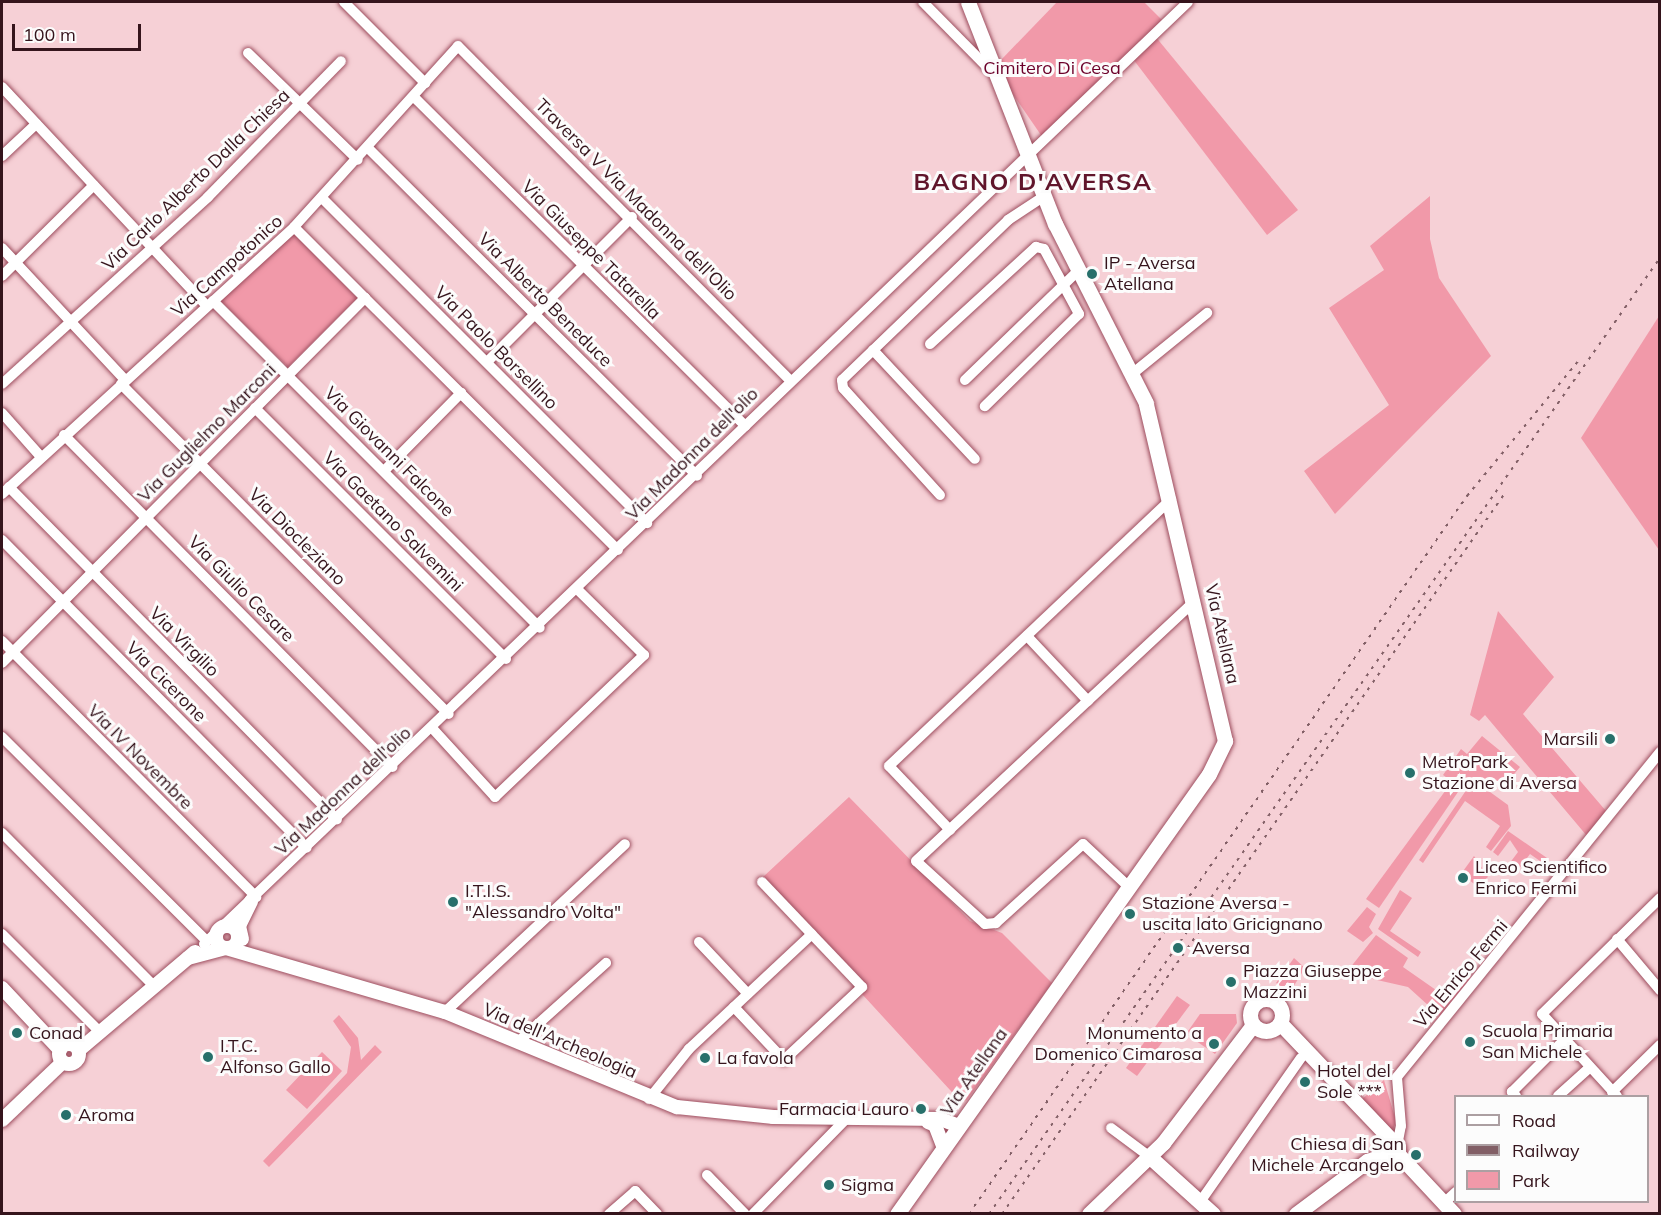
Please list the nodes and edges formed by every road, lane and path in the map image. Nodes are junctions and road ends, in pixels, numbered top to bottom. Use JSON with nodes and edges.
{"nodes":[{"id":1,"x":344,"y":2,"type":"edge"},
{"id":2,"x":923,"y":2,"type":"edge"},
{"id":3,"x":968,"y":2,"type":"edge"},
{"id":4,"x":1188,"y":2,"type":"edge"},
{"id":5,"x":458,"y":46,"type":"joint"},
{"id":6,"x":248,"y":53,"type":"dead end"},
{"id":7,"x":341,"y":61,"type":"dead end"},
{"id":8,"x":996,"y":76,"type":"junction"},
{"id":9,"x":425,"y":83,"type":"junction"},
{"id":10,"x":2,"y":87,"type":"edge"},
{"id":11,"x":414,"y":97,"type":"junction"},
{"id":12,"x":300,"y":104,"type":"junction"},
{"id":13,"x":36,"y":124,"type":"junction"},
{"id":14,"x":369,"y":149,"type":"junction"},
{"id":15,"x":2,"y":156,"type":"edge"},
{"id":16,"x":1027,"y":156,"type":"junction"},
{"id":17,"x":358,"y":160,"type":"junction"},
{"id":18,"x":94,"y":185,"type":"junction"},
{"id":19,"x":1043,"y":197,"type":"junction"},
{"id":20,"x":322,"y":198,"type":"junction"},
{"id":21,"x":632,"y":217,"type":"junction"},
{"id":22,"x":294,"y":227,"type":"junction"},
{"id":23,"x":2,"y":248,"type":"edge"},
{"id":24,"x":153,"y":248,"type":"junction"},
{"id":25,"x":16,"y":263,"type":"junction"},
{"id":26,"x":584,"y":266,"type":"junction"},
{"id":27,"x":1079,"y":270,"type":"junction"},
{"id":28,"x":2,"y":276,"type":"edge"},
{"id":29,"x":1064,"y":284,"type":"junction"},
{"id":30,"x":365,"y":298,"type":"junction"},
{"id":31,"x":210,"y":303,"type":"junction"},
{"id":32,"x":1207,"y":313,"type":"dead end"},
{"id":33,"x":536,"y":315,"type":"junction"},
{"id":34,"x":70,"y":321,"type":"junction"},
{"id":35,"x":930,"y":344,"type":"dead end"},
{"id":36,"x":873,"y":350,"type":"junction"},
{"id":37,"x":487,"y":362,"type":"junction"},
{"id":38,"x":1132,"y":374,"type":"junction"},
{"id":39,"x":289,"y":375,"type":"junction"},
{"id":40,"x":789,"y":379,"type":"junction"},
{"id":41,"x":965,"y":380,"type":"dead end"},
{"id":42,"x":123,"y":382,"type":"junction"},
{"id":43,"x":2,"y":384,"type":"edge"},
{"id":44,"x":461,"y":393,"type":"junction"},
{"id":45,"x":985,"y":406,"type":"dead end"},
{"id":46,"x":255,"y":408,"type":"junction"},
{"id":47,"x":2,"y":413,"type":"edge"},
{"id":48,"x":745,"y":426,"type":"junction"},
{"id":49,"x":64,"y":435,"type":"junction"},
{"id":50,"x":41,"y":457,"type":"junction"},
{"id":51,"x":975,"y":459,"type":"dead end"},
{"id":52,"x":200,"y":463,"type":"junction"},
{"id":53,"x":384,"y":471,"type":"junction"},
{"id":54,"x":697,"y":476,"type":"junction"},
{"id":55,"x":5,"y":491,"type":"edge"},
{"id":56,"x":940,"y":495,"type":"dead end"},
{"id":57,"x":1171,"y":499,"type":"junction"},
{"id":58,"x":147,"y":517,"type":"junction"},
{"id":59,"x":646,"y":523,"type":"junction"},
{"id":60,"x":2,"y":540,"type":"edge"},
{"id":61,"x":618,"y":550,"type":"junction"},
{"id":62,"x":92,"y":572,"type":"junction"},
{"id":63,"x":578,"y":590,"type":"junction"},
{"id":64,"x":63,"y":601,"type":"junction"},
{"id":65,"x":1195,"y":601,"type":"junction"},
{"id":66,"x":540,"y":628,"type":"junction"},
{"id":67,"x":1026,"y":636,"type":"junction"},
{"id":68,"x":2,"y":641,"type":"edge"},
{"id":69,"x":12,"y":652,"type":"junction"},
{"id":70,"x":506,"y":660,"type":"junction"},
{"id":71,"x":2,"y":663,"type":"edge"},
{"id":72,"x":1088,"y":701,"type":"junction"},
{"id":73,"x":449,"y":714,"type":"junction"},
{"id":74,"x":433,"y":729,"type":"junction"},
{"id":75,"x":2,"y":737,"type":"edge"},
{"id":76,"x":1659,"y":752,"type":"edge"},
{"id":77,"x":393,"y":767,"type":"junction"},
{"id":78,"x":337,"y":820,"type":"junction"},
{"id":79,"x":950,"y":830,"type":"junction"},
{"id":80,"x":2,"y":833,"type":"edge"},
{"id":81,"x":625,"y":844,"type":"dead end"},
{"id":82,"x":307,"y":848,"type":"junction"},
{"id":83,"x":762,"y":882,"type":"dead end"},
{"id":84,"x":1129,"y":887,"type":"junction"},
{"id":85,"x":1659,"y":898,"type":"edge"},
{"id":86,"x":254,"y":899,"type":"junction"},
{"id":87,"x":2,"y":934,"type":"edge"},
{"id":88,"x":237,"y":934,"type":"junction"},
{"id":89,"x":812,"y":934,"type":"junction"},
{"id":90,"x":1617,"y":939,"type":"junction"},
{"id":91,"x":215,"y":941,"type":"junction"},
{"id":92,"x":699,"y":942,"type":"dead end"},
{"id":93,"x":257,"y":956,"type":"junction"},
{"id":94,"x":188,"y":958,"type":"junction"},
{"id":95,"x":606,"y":963,"type":"dead end"},
{"id":96,"x":2,"y":987,"type":"edge"},
{"id":97,"x":155,"y":987,"type":"junction"},
{"id":98,"x":1659,"y":990,"type":"edge"},
{"id":99,"x":748,"y":994,"type":"junction"},
{"id":100,"x":734,"y":1007,"type":"junction"},
{"id":101,"x":445,"y":1012,"type":"junction"},
{"id":102,"x":1253,"y":1025,"type":"junction"},
{"id":103,"x":1278,"y":1025,"type":"junction"},
{"id":104,"x":101,"y":1034,"type":"junction"},
{"id":105,"x":1564,"y":1040,"type":"junction"},
{"id":106,"x":519,"y":1041,"type":"junction"},
{"id":107,"x":1659,"y":1045,"type":"edge"},
{"id":108,"x":62,"y":1056,"type":"junction"},
{"id":109,"x":1301,"y":1058,"type":"junction"},
{"id":110,"x":1588,"y":1069,"type":"junction"},
{"id":111,"x":1614,"y":1094,"type":"edge"},
{"id":112,"x":1515,"y":1095,"type":"edge"},
{"id":113,"x":1559,"y":1095,"type":"edge"},
{"id":114,"x":649,"y":1099,"type":"junction"},
{"id":115,"x":969,"y":1113,"type":"junction"},
{"id":116,"x":846,"y":1119,"type":"junction"},
{"id":117,"x":2,"y":1120,"type":"edge"},
{"id":118,"x":934,"y":1122,"type":"junction"},
{"id":119,"x":1111,"y":1128,"type":"dead end"},
{"id":120,"x":952,"y":1136,"type":"junction"},
{"id":121,"x":1394,"y":1149,"type":"junction"},
{"id":122,"x":1150,"y":1156,"type":"junction"},
{"id":123,"x":707,"y":1175,"type":"dead end"},
{"id":124,"x":1200,"y":1202,"type":"junction"},
{"id":125,"x":1449,"y":1208,"type":"edge"},
{"id":126,"x":609,"y":1214,"type":"edge"},
{"id":127,"x":657,"y":1214,"type":"edge"},
{"id":128,"x":745,"y":1214,"type":"edge"},
{"id":129,"x":753,"y":1214,"type":"edge"},
{"id":130,"x":897,"y":1214,"type":"edge"},
{"id":131,"x":1089,"y":1214,"type":"edge"},
{"id":132,"x":1213,"y":1214,"type":"edge"},
{"id":133,"x":1296,"y":1214,"type":"edge"}],
"edges":[{"from":1,"to":9,"type":"street"},
{"from":2,"to":8,"type":"street"},
{"from":3,"to":8,"type":"main road","name":"Via Atellana"},
{"from":4,"to":16,"type":"street","name":"Via Madonna dell'olio"},
{"from":5,"to":9,"type":"street","name":"Via Campotonico"},
{"from":5,"to":21,"type":"street","name":"Traversa V Via Madonna dell'Olio"},
{"from":6,"to":12,"type":"street"},
{"from":7,"to":12,"type":"street","name":"Via Carlo Alberto Dalla Chiesa"},
{"from":8,"to":16,"type":"main road","name":"Via Atellana"},
{"from":9,"to":11,"type":"street","name":"Via Campotonico"},
{"from":10,"to":13,"type":"street","name":"Via Giovanni Falcone"},
{"from":11,"to":14,"type":"street","name":"Via Campotonico"},
{"from":11,"to":26,"type":"street","name":"Via Giuseppe Tatarella"},
{"from":12,"to":17,"type":"street"},
{"from":12,"to":24,"type":"street","name":"Via Carlo Alberto Dalla Chiesa"},
{"from":13,"to":15,"type":"street"},
{"from":13,"to":18,"type":"street","name":"Via Giovanni Falcone"},
{"from":14,"to":17,"type":"street","name":"Via Campotonico"},
{"from":14,"to":33,"type":"street","name":"Via Alberto Beneduce"},
{"from":16,"to":19,"type":"main road","name":"Via Atellana"},
{"from":16,"to":40,"type":"street","name":"Via Madonna dell'olio"},
{"from":17,"to":20,"type":"street","name":"Via Campotonico"},
{"from":18,"to":24,"type":"street","name":"Via Giovanni Falcone"},
{"from":18,"to":25,"type":"street"},
{"from":19,"to":27,"type":"main road","name":"Via Atellana"},
{"from":19,"to":36,"type":"street"},
{"from":20,"to":22,"type":"street","name":"Via Campotonico"},
{"from":20,"to":37,"type":"street","name":"Via Paolo Borsellino"},
{"from":21,"to":26,"type":"street"},
{"from":21,"to":40,"type":"street","name":"Traversa V Via Madonna dell'Olio"},
{"from":22,"to":30,"type":"street"},
{"from":22,"to":31,"type":"street","name":"Via Campotonico"},
{"from":23,"to":25,"type":"street","name":"Via Diocleziano"},
{"from":24,"to":31,"type":"street","name":"Via Giovanni Falcone"},
{"from":24,"to":34,"type":"street","name":"Via Carlo Alberto Dalla Chiesa"},
{"from":25,"to":28,"type":"street"},
{"from":25,"to":34,"type":"street","name":"Via Diocleziano"},
{"from":26,"to":33,"type":"street"},
{"from":26,"to":48,"type":"street","name":"Via Giuseppe Tatarella"},
{"from":27,"to":29,"type":"street"},
{"from":27,"to":38,"type":"main road","name":"Via Atellana"},
{"from":29,"to":35,"type":"street"},
{"from":29,"to":41,"type":"street"},
{"from":29,"to":45,"type":"street"},
{"from":30,"to":39,"type":"street","name":"Via Guglielmo Marconi"},
{"from":30,"to":44,"type":"street"},
{"from":31,"to":39,"type":"street","name":"Via Giovanni Falcone"},
{"from":31,"to":42,"type":"street","name":"Via Campotonico"},
{"from":32,"to":38,"type":"street"},
{"from":33,"to":37,"type":"street"},
{"from":33,"to":54,"type":"street","name":"Via Alberto Beneduce"},
{"from":34,"to":42,"type":"street","name":"Via Diocleziano"},
{"from":34,"to":43,"type":"street","name":"Via Carlo Alberto Dalla Chiesa"},
{"from":36,"to":51,"type":"street"},
{"from":36,"to":56,"type":"street"},
{"from":37,"to":59,"type":"street","name":"Via Paolo Borsellino"},
{"from":38,"to":57,"type":"main road","name":"Via Atellana"},
{"from":39,"to":46,"type":"street","name":"Via Guglielmo Marconi"},
{"from":39,"to":53,"type":"street","name":"Via Giovanni Falcone"},
{"from":40,"to":48,"type":"street","name":"Via Madonna dell'olio"},
{"from":42,"to":49,"type":"street","name":"Via Campotonico"},
{"from":42,"to":52,"type":"street","name":"Via Diocleziano"},
{"from":44,"to":53,"type":"street"},
{"from":44,"to":61,"type":"street"},
{"from":46,"to":52,"type":"street","name":"Via Guglielmo Marconi"},
{"from":46,"to":70,"type":"street","name":"Via Gaetano Salvemini"},
{"from":47,"to":50,"type":"street"},
{"from":48,"to":54,"type":"street","name":"Via Madonna dell'olio"},
{"from":49,"to":50,"type":"street","name":"Via Campotonico"},
{"from":49,"to":58,"type":"street","name":"Via Giulio Cesare"},
{"from":50,"to":55,"type":"street","name":"Via Campotonico"},
{"from":52,"to":58,"type":"street","name":"Via Guglielmo Marconi"},
{"from":52,"to":73,"type":"street","name":"Via Diocleziano"},
{"from":53,"to":66,"type":"street","name":"Via Giovanni Falcone"},
{"from":54,"to":59,"type":"street","name":"Via Madonna dell'olio"},
{"from":55,"to":62,"type":"street","name":"Via Virgilio"},
{"from":57,"to":65,"type":"main road","name":"Via Atellana"},
{"from":57,"to":67,"type":"street"},
{"from":58,"to":62,"type":"street","name":"Via Guglielmo Marconi"},
{"from":58,"to":77,"type":"street","name":"Via Giulio Cesare"},
{"from":59,"to":61,"type":"street","name":"Via Madonna dell'olio"},
{"from":60,"to":64,"type":"street","name":"Via Cicerone"},
{"from":61,"to":63,"type":"street","name":"Via Madonna dell'olio"},
{"from":62,"to":64,"type":"street","name":"Via Guglielmo Marconi"},
{"from":62,"to":78,"type":"street","name":"Via Virgilio"},
{"from":63,"to":66,"type":"street","name":"Via Madonna dell'olio"},
{"from":63,"to":74,"type":"street"},
{"from":64,"to":69,"type":"street","name":"Via Guglielmo Marconi"},
{"from":64,"to":82,"type":"street","name":"Via Cicerone"},
{"from":65,"to":72,"type":"street"},
{"from":65,"to":84,"type":"main road","name":"Via Atellana"},
{"from":66,"to":70,"type":"street","name":"Via Madonna dell'olio"},
{"from":67,"to":72,"type":"street"},
{"from":67,"to":79,"type":"street"},
{"from":68,"to":69,"type":"street","name":"Via IV Novembre"},
{"from":69,"to":71,"type":"street","name":"Via Guglielmo Marconi"},
{"from":69,"to":86,"type":"street","name":"Via IV Novembre"},
{"from":70,"to":73,"type":"street","name":"Via Madonna dell'olio"},
{"from":72,"to":79,"type":"street"},
{"from":73,"to":74,"type":"street","name":"Via Madonna dell'olio"},
{"from":74,"to":77,"type":"street","name":"Via Madonna dell'olio"},
{"from":75,"to":91,"type":"street"},
{"from":76,"to":121,"type":"street","name":"Via Enrico Fermi"},
{"from":77,"to":78,"type":"street","name":"Via Madonna dell'olio"},
{"from":78,"to":82,"type":"street","name":"Via Madonna dell'olio"},
{"from":79,"to":84,"type":"street"},
{"from":80,"to":97,"type":"street"},
{"from":81,"to":101,"type":"street"},
{"from":82,"to":86,"type":"street","name":"Via Madonna dell'olio"},
{"from":83,"to":89,"type":"street"},
{"from":84,"to":115,"type":"main road","name":"Via Atellana"},
{"from":85,"to":90,"type":"street"},
{"from":86,"to":88,"type":"street"},
{"from":86,"to":91,"type":"street","name":"Via Madonna dell'olio"},
{"from":87,"to":104,"type":"street"},
{"from":88,"to":91,"type":"street"},
{"from":88,"to":93,"type":"street"},
{"from":89,"to":99,"type":"street"},
{"from":89,"to":100,"type":"street"},
{"from":90,"to":98,"type":"street"},
{"from":90,"to":105,"type":"street"},
{"from":91,"to":93,"type":"street","name":"Via dell'Archeologia"},
{"from":91,"to":94,"type":"street","name":"Via dell'Archeologia"},
{"from":91,"to":94,"type":"street","name":"Via dell'Archeologia"},
{"from":92,"to":99,"type":"street"},
{"from":93,"to":101,"type":"street","name":"Via dell'Archeologia"},
{"from":94,"to":97,"type":"street","name":"Via dell'Archeologia"},
{"from":95,"to":106,"type":"street"},
{"from":96,"to":108,"type":"street"},
{"from":97,"to":104,"type":"street","name":"Via dell'Archeologia"},
{"from":99,"to":100,"type":"street"},
{"from":100,"to":114,"type":"street"},
{"from":101,"to":106,"type":"street","name":"Via dell'Archeologia"},
{"from":102,"to":103,"type":"main road"},
{"from":102,"to":103,"type":"main road"},
{"from":102,"to":122,"type":"main road"},
{"from":103,"to":109,"type":"main road"},
{"from":103,"to":121,"type":"main road"},
{"from":104,"to":108,"type":"street","name":"Via dell'Archeologia"},
{"from":105,"to":110,"type":"street"},
{"from":105,"to":112,"type":"street"},
{"from":106,"to":114,"type":"street","name":"Via dell'Archeologia"},
{"from":107,"to":111,"type":"street"},
{"from":108,"to":117,"type":"street"},
{"from":109,"to":121,"type":"main road"},
{"from":109,"to":124,"type":"street"},
{"from":110,"to":111,"type":"street"},
{"from":110,"to":113,"type":"street"},
{"from":114,"to":116,"type":"street","name":"Via dell'Archeologia"},
{"from":115,"to":118,"type":"street"},
{"from":115,"to":120,"type":"main road","name":"Via Atellana"},
{"from":116,"to":118,"type":"street","name":"Via dell'Archeologia"},
{"from":116,"to":129,"type":"street"},
{"from":118,"to":120,"type":"street","name":"Via dell'Archeologia"},
{"from":119,"to":122,"type":"street"},
{"from":120,"to":130,"type":"main road","name":"Via Atellana"},
{"from":121,"to":125,"type":"main road"},
{"from":121,"to":133,"type":"main road"},
{"from":122,"to":124,"type":"main road"},
{"from":122,"to":131,"type":"main road"},
{"from":123,"to":128,"type":"street"},
{"from":124,"to":132,"type":"main road"},
{"from":126,"to":127,"type":"street"}]}
